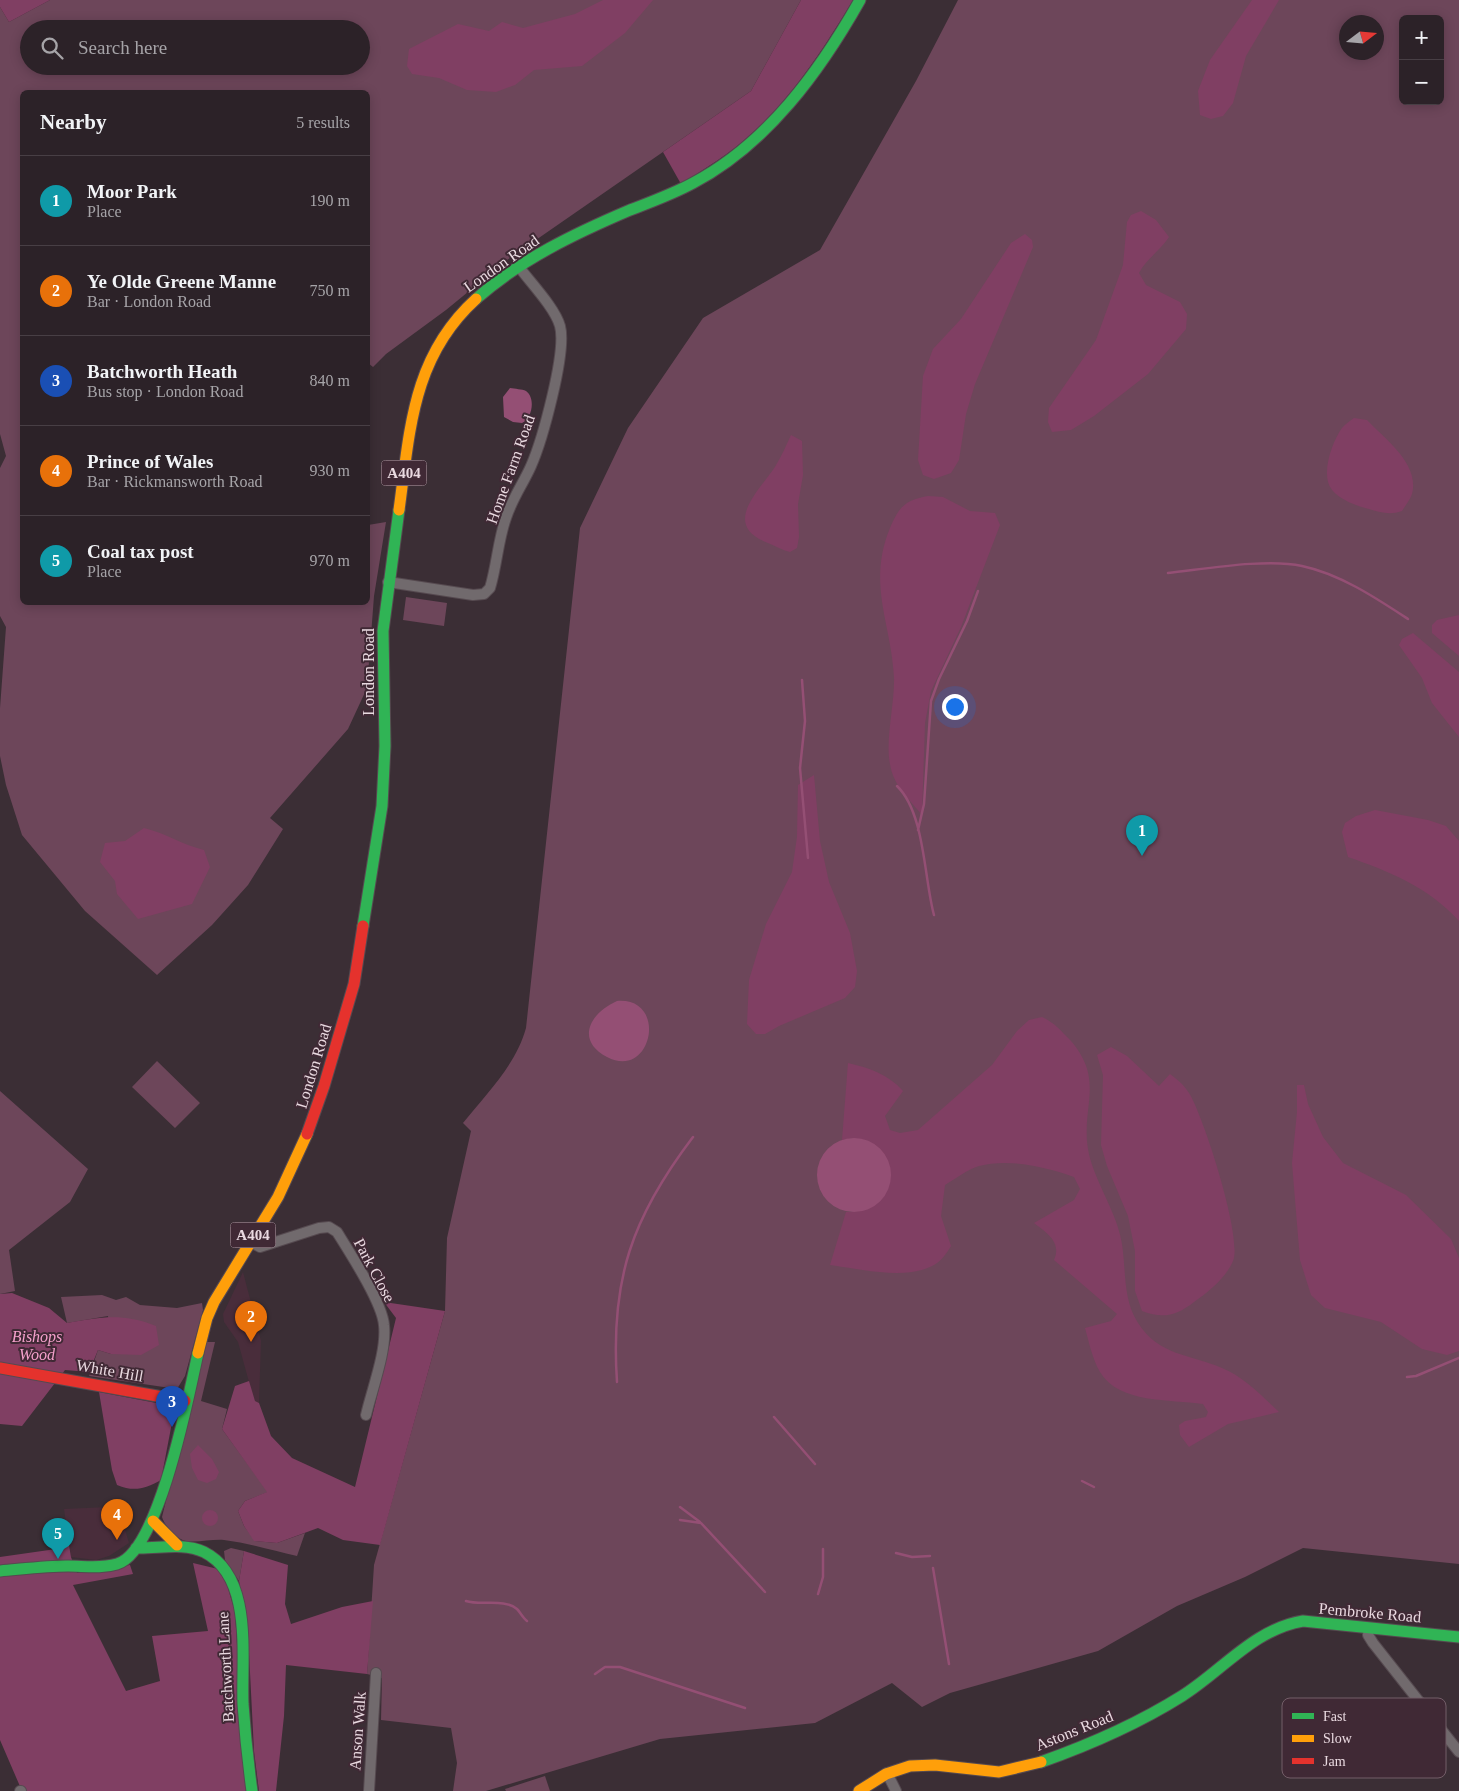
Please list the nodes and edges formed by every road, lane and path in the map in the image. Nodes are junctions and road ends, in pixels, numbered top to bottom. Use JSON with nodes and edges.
{"nodes":[{"id":1,"x":860,"y":0,"type":"edge"},
{"id":2,"x":519,"y":267,"type":"junction"},
{"id":3,"x":388,"y":582,"type":"junction"},
{"id":4,"x":249,"y":1241,"type":"junction"},
{"id":5,"x":0,"y":1368,"type":"edge"},
{"id":6,"x":186,"y":1401,"type":"junction"},
{"id":7,"x":366,"y":1415,"type":"dead end"},
{"id":8,"x":153,"y":1521,"type":"junction"},
{"id":9,"x":177,"y":1545,"type":"junction"},
{"id":10,"x":136,"y":1548,"type":"junction"},
{"id":11,"x":0,"y":1571,"type":"edge"},
{"id":12,"x":1278,"y":1626,"type":"joint"},
{"id":13,"x":1369,"y":1628,"type":"junction"},
{"id":14,"x":1459,"y":1637,"type":"edge"},
{"id":15,"x":376,"y":1673,"type":"dead end"},
{"id":16,"x":1416,"y":1698,"type":"edge"},
{"id":17,"x":1446,"y":1736,"type":"edge"},
{"id":18,"x":1459,"y":1752,"type":"edge"},
{"id":19,"x":887,"y":1773,"type":"junction"},
{"id":20,"x":252,"y":1791,"type":"edge"},
{"id":21,"x":369,"y":1791,"type":"edge"},
{"id":22,"x":859,"y":1791,"type":"edge"},
{"id":23,"x":896,"y":1791,"type":"edge"}],
"edges":[{"from":1,"to":2,"type":"main road","name":"London Road","number":"A404"},
{"from":2,"to":3,"type":"main road","name":"London Road","number":"A404"},
{"from":2,"to":3,"type":"street","name":"Home Farm Road"},
{"from":3,"to":4,"type":"main road","name":"London Road","number":"A404"},
{"from":4,"to":6,"type":"main road","name":"London Road","number":"A404"},
{"from":4,"to":7,"type":"street","name":"Park Close"},
{"from":5,"to":6,"type":"main road","name":"White Hill"},
{"from":6,"to":8,"type":"main road","name":"London Road","number":"A404"},
{"from":8,"to":9,"type":"main road","name":"Batchworth Lane"},
{"from":8,"to":10,"type":"main road","number":"A404"},
{"from":9,"to":10,"type":"main road","name":"Batchworth Lane"},
{"from":9,"to":20,"type":"main road","name":"Batchworth Lane"},
{"from":10,"to":11,"type":"main road","number":"A404"},
{"from":12,"to":13,"type":"main road","name":"Pembroke Road"},
{"from":12,"to":19,"type":"main road","name":"Astons Road"},
{"from":13,"to":14,"type":"main road","name":"Pembroke Road"},
{"from":13,"to":16,"type":"street"},
{"from":15,"to":21,"type":"street","name":"Anson Walk"},
{"from":17,"to":18,"type":"street"},
{"from":19,"to":22,"type":"main road","name":"Astons Road"},
{"from":19,"to":23,"type":"street"}]}
